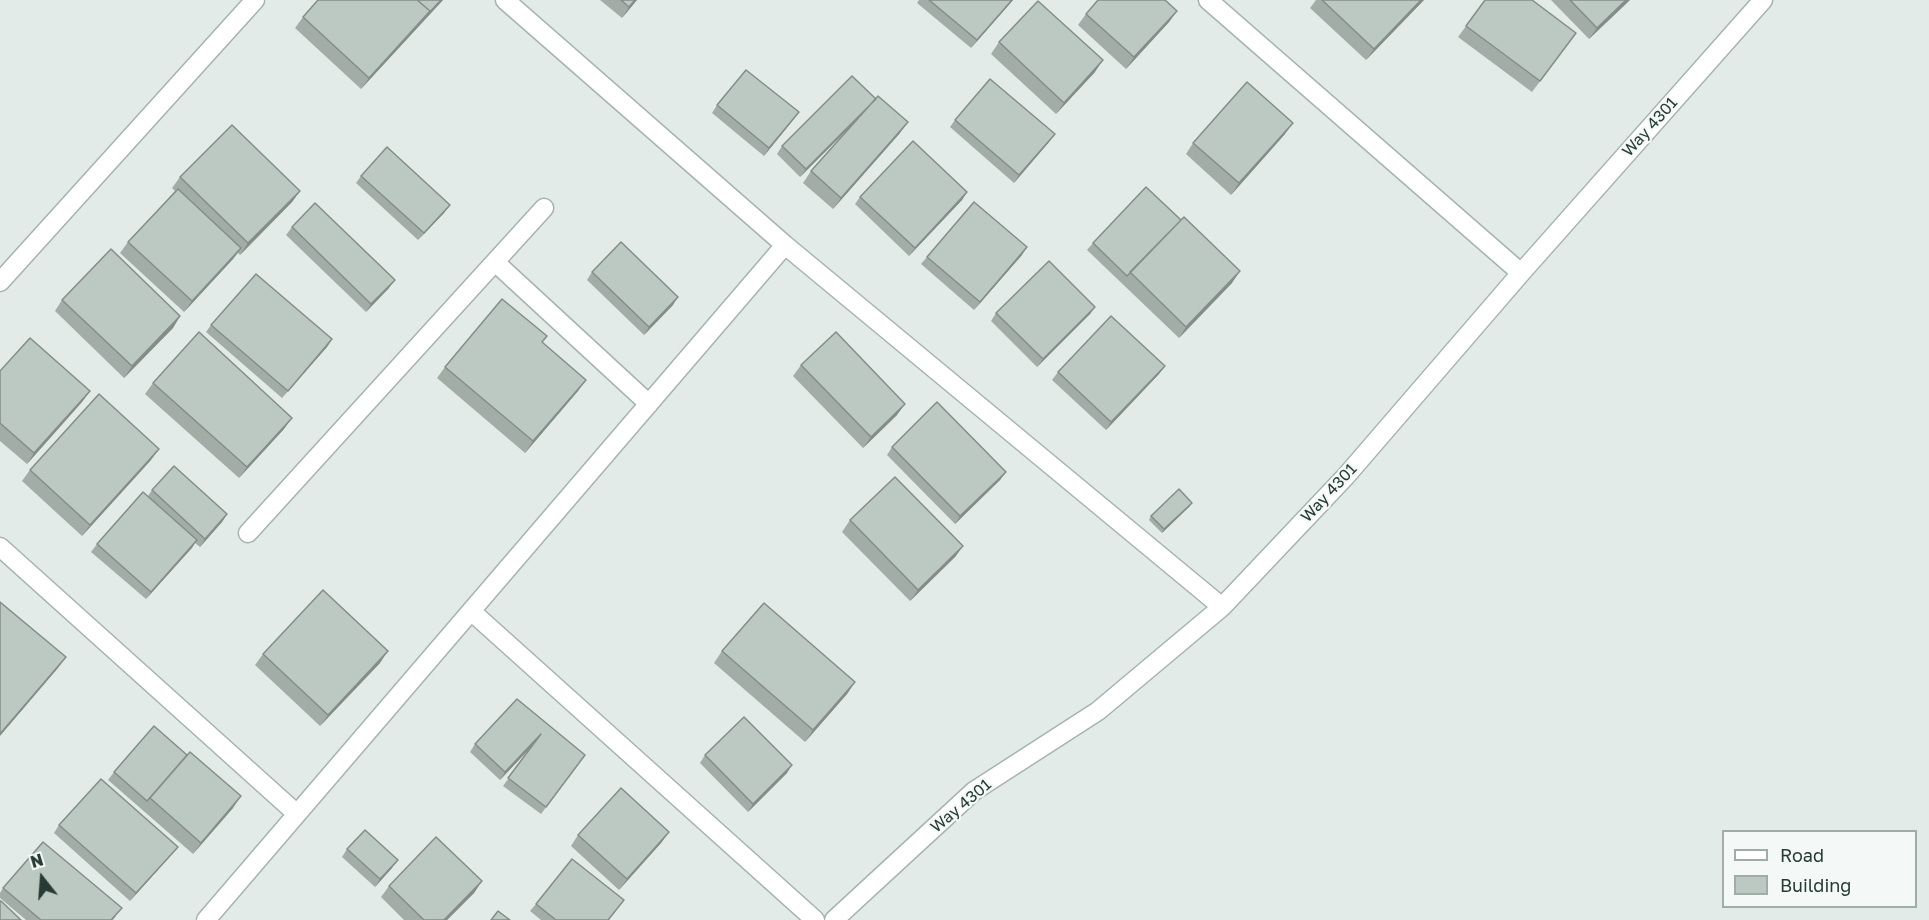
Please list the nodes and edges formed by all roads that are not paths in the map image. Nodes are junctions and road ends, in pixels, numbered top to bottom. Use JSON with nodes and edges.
{"nodes":[{"id":1,"x":255,"y":0,"type":"edge"},
{"id":2,"x":505,"y":0,"type":"edge"},
{"id":3,"x":1208,"y":0,"type":"edge"},
{"id":4,"x":1757,"y":2,"type":"edge"},
{"id":5,"x":544,"y":208,"type":"dead end"},
{"id":6,"x":785,"y":245,"type":"junction"},
{"id":7,"x":495,"y":262,"type":"junction"},
{"id":8,"x":1521,"y":273,"type":"junction"},
{"id":9,"x":0,"y":282,"type":"edge"},
{"id":10,"x":649,"y":404,"type":"junction"},
{"id":11,"x":248,"y":533,"type":"dead end"},
{"id":12,"x":0,"y":547,"type":"edge"},
{"id":13,"x":1222,"y":607,"type":"junction"},
{"id":14,"x":471,"y":611,"type":"junction"},
{"id":15,"x":297,"y":814,"type":"junction"},
{"id":16,"x":206,"y":920,"type":"edge"},
{"id":17,"x":815,"y":920,"type":"edge"},
{"id":18,"x":834,"y":920,"type":"edge"}],
"edges":[{"from":1,"to":9,"type":"street"},
{"from":2,"to":6,"type":"street"},
{"from":3,"to":8,"type":"street"},
{"from":4,"to":8,"type":"street","name":"Way 4301"},
{"from":5,"to":7,"type":"street"},
{"from":6,"to":10,"type":"street"},
{"from":6,"to":13,"type":"street"},
{"from":7,"to":10,"type":"street"},
{"from":7,"to":11,"type":"street"},
{"from":8,"to":13,"type":"street","name":"Way 4301"},
{"from":10,"to":14,"type":"street"},
{"from":12,"to":15,"type":"street"},
{"from":13,"to":18,"type":"street","name":"Way 4301"},
{"from":14,"to":15,"type":"street"},
{"from":14,"to":17,"type":"street"},
{"from":15,"to":16,"type":"street"}]}
